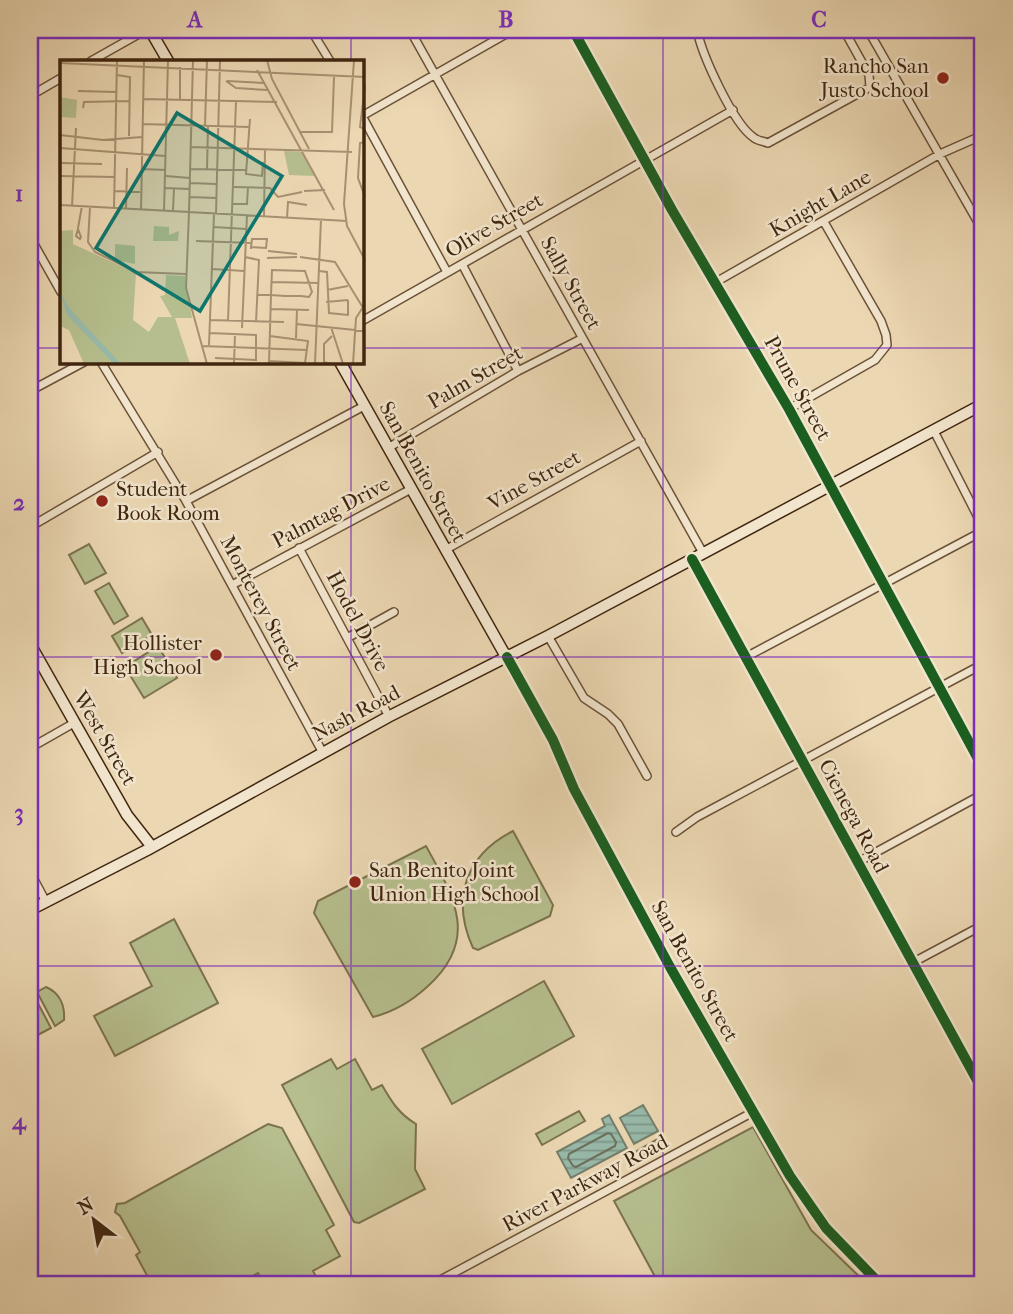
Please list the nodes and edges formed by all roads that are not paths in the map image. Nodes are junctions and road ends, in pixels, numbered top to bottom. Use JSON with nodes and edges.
{"nodes":[{"id":1,"x":148,"y":30,"type":"edge"},
{"id":2,"x":311,"y":30,"type":"edge"},
{"id":3,"x":410,"y":30,"type":"edge"},
{"id":4,"x":513,"y":30,"type":"edge"},
{"id":5,"x":573,"y":30,"type":"edge"},
{"id":6,"x":697,"y":30,"type":"edge"},
{"id":7,"x":844,"y":30,"type":"edge"},
{"id":8,"x":868,"y":30,"type":"edge"},
{"id":9,"x":93,"y":60,"type":"edge"},
{"id":10,"x":167,"y":60,"type":"edge"},
{"id":11,"x":329,"y":60,"type":"edge"},
{"id":12,"x":435,"y":73,"type":"junction"},
{"id":13,"x":60,"y":79,"type":"edge"},
{"id":14,"x":30,"y":96,"type":"edge"},
{"id":15,"x":733,"y":110,"type":"junction"},
{"id":16,"x":364,"y":115,"type":"edge"},
{"id":17,"x":364,"y":120,"type":"edge"},
{"id":18,"x":983,"y":135,"type":"edge"},
{"id":19,"x":940,"y":154,"type":"junction"},
{"id":20,"x":644,"y":161,"type":"junction"},
{"id":21,"x":824,"y":222,"type":"junction"},
{"id":22,"x":521,"y":229,"type":"junction"},
{"id":23,"x":983,"y":231,"type":"edge"},
{"id":24,"x":30,"y":237,"type":"edge"},
{"id":25,"x":462,"y":264,"type":"junction"},
{"id":26,"x":447,"y":272,"type":"junction"},
{"id":27,"x":716,"y":282,"type":"junction"},
{"id":28,"x":60,"y":290,"type":"edge"},
{"id":29,"x":364,"y":320,"type":"edge"},
{"id":30,"x":581,"y":339,"type":"junction"},
{"id":31,"x":80,"y":364,"type":"edge"},
{"id":32,"x":103,"y":364,"type":"edge"},
{"id":33,"x":341,"y":364,"type":"edge"},
{"id":34,"x":518,"y":371,"type":"junction"},
{"id":35,"x":30,"y":391,"type":"edge"},
{"id":36,"x":983,"y":404,"type":"edge"},
{"id":37,"x":364,"y":406,"type":"junction"},
{"id":38,"x":789,"y":409,"type":"junction"},
{"id":39,"x":934,"y":430,"type":"junction"},
{"id":40,"x":641,"y":441,"type":"junction"},
{"id":41,"x":388,"y":448,"type":"junction"},
{"id":42,"x":158,"y":452,"type":"junction"},
{"id":43,"x":830,"y":486,"type":"junction"},
{"id":44,"x":411,"y":489,"type":"junction"},
{"id":45,"x":186,"y":501,"type":"junction"},
{"id":46,"x":30,"y":527,"type":"edge"},
{"id":47,"x":983,"y":529,"type":"edge"},
{"id":48,"x":299,"y":548,"type":"junction"},
{"id":49,"x":445,"y":550,"type":"junction"},
{"id":50,"x":703,"y":553,"type":"junction"},
{"id":51,"x":692,"y":559,"type":"junction"},
{"id":52,"x":883,"y":583,"type":"junction"},
{"id":53,"x":232,"y":585,"type":"junction"},
{"id":54,"x":394,"y":612,"type":"dead end"},
{"id":55,"x":548,"y":636,"type":"junction"},
{"id":56,"x":347,"y":638,"type":"junction"},
{"id":57,"x":30,"y":644,"type":"edge"},
{"id":58,"x":507,"y":657,"type":"junction"},
{"id":59,"x":746,"y":657,"type":"junction"},
{"id":60,"x":983,"y":664,"type":"edge"},
{"id":61,"x":940,"y":687,"type":"junction"},
{"id":62,"x":386,"y":711,"type":"dead end"},
{"id":63,"x":74,"y":723,"type":"junction"},
{"id":64,"x":30,"y":748,"type":"edge"},
{"id":65,"x":323,"y":753,"type":"junction"},
{"id":66,"x":803,"y":761,"type":"junction"},
{"id":67,"x":983,"y":768,"type":"edge"},
{"id":68,"x":647,"y":776,"type":"dead end"},
{"id":69,"x":983,"y":794,"type":"edge"},
{"id":70,"x":676,"y":832,"type":"dead end"},
{"id":71,"x":152,"y":847,"type":"junction"},
{"id":72,"x":858,"y":862,"type":"junction"},
{"id":73,"x":30,"y":872,"type":"edge"},
{"id":74,"x":46,"y":902,"type":"junction"},
{"id":75,"x":30,"y":910,"type":"edge"},
{"id":76,"x":983,"y":925,"type":"edge"},
{"id":77,"x":912,"y":963,"type":"junction"},
{"id":78,"x":983,"y":1057,"type":"edge"},
{"id":79,"x":969,"y":1065,"type":"junction"},
{"id":80,"x":983,"y":1091,"type":"edge"},
{"id":81,"x":753,"y":1112,"type":"junction"},
{"id":82,"x":433,"y":1284,"type":"edge"},
{"id":83,"x":880,"y":1284,"type":"edge"}],
"edges":[{"from":1,"to":9,"type":"street"},
{"from":1,"to":10,"type":"street"},
{"from":2,"to":11,"type":"street"},
{"from":3,"to":12,"type":"street","name":"Sally Street"},
{"from":4,"to":12,"type":"street"},
{"from":5,"to":20,"type":"street","name":"Prune Street"},
{"from":6,"to":15,"type":"street"},
{"from":7,"to":15,"type":"street"},
{"from":8,"to":19,"type":"street"},
{"from":12,"to":16,"type":"street"},
{"from":12,"to":22,"type":"street","name":"Sally Street"},
{"from":13,"to":14,"type":"street"},
{"from":15,"to":20,"type":"street","name":"Olive Street"},
{"from":17,"to":26,"type":"street"},
{"from":18,"to":19,"type":"street","name":"Knight Lane"},
{"from":19,"to":21,"type":"street","name":"Knight Lane"},
{"from":19,"to":23,"type":"street"},
{"from":20,"to":22,"type":"street","name":"Olive Street"},
{"from":20,"to":27,"type":"street","name":"Prune Street"},
{"from":21,"to":27,"type":"street","name":"Knight Lane"},
{"from":21,"to":38,"type":"street"},
{"from":22,"to":25,"type":"street","name":"Olive Street"},
{"from":22,"to":30,"type":"street","name":"Sally Street"},
{"from":24,"to":28,"type":"street"},
{"from":25,"to":26,"type":"street","name":"Olive Street"},
{"from":25,"to":34,"type":"street"},
{"from":26,"to":29,"type":"street","name":"Olive Street"},
{"from":27,"to":38,"type":"street","name":"Prune Street"},
{"from":30,"to":34,"type":"street","name":"Palm Street"},
{"from":30,"to":40,"type":"street","name":"Sally Street"},
{"from":31,"to":35,"type":"street"},
{"from":32,"to":42,"type":"street","name":"Monterey Street"},
{"from":33,"to":37,"type":"street","name":"San Benito Street"},
{"from":34,"to":41,"type":"street","name":"Palm Street"},
{"from":36,"to":39,"type":"street","name":"Nash Road"},
{"from":37,"to":41,"type":"street","name":"San Benito Street"},
{"from":37,"to":45,"type":"street"},
{"from":38,"to":43,"type":"street","name":"Prune Street"},
{"from":39,"to":43,"type":"street","name":"Nash Road"},
{"from":39,"to":47,"type":"street"},
{"from":40,"to":49,"type":"street","name":"Vine Street"},
{"from":40,"to":50,"type":"street","name":"Sally Street"},
{"from":41,"to":44,"type":"street","name":"San Benito Street"},
{"from":42,"to":45,"type":"street","name":"Monterey Street"},
{"from":42,"to":46,"type":"street"},
{"from":43,"to":50,"type":"street","name":"Nash Road"},
{"from":43,"to":52,"type":"street","name":"Prune Street"},
{"from":44,"to":48,"type":"street","name":"Palmtag Drive"},
{"from":44,"to":49,"type":"street","name":"San Benito Street"},
{"from":45,"to":53,"type":"street","name":"Monterey Street"},
{"from":47,"to":52,"type":"street"},
{"from":48,"to":53,"type":"street","name":"Palmtag Drive"},
{"from":48,"to":56,"type":"street","name":"Hodel Drive"},
{"from":49,"to":58,"type":"street","name":"San Benito Street"},
{"from":50,"to":51,"type":"street","name":"Nash Road"},
{"from":51,"to":55,"type":"street","name":"Nash Road"},
{"from":51,"to":59,"type":"street","name":"Cienega Road"},
{"from":52,"to":59,"type":"street"},
{"from":52,"to":61,"type":"street","name":"Prune Street"},
{"from":53,"to":65,"type":"street","name":"Monterey Street"},
{"from":54,"to":56,"type":"street"},
{"from":55,"to":58,"type":"street","name":"Nash Road"},
{"from":55,"to":68,"type":"street"},
{"from":56,"to":62,"type":"street","name":"Hodel Drive"},
{"from":57,"to":63,"type":"street","name":"West Street"},
{"from":58,"to":65,"type":"street","name":"Nash Road"},
{"from":58,"to":81,"type":"street","name":"San Benito Street"},
{"from":59,"to":66,"type":"street","name":"Cienega Road"},
{"from":60,"to":61,"type":"street"},
{"from":61,"to":66,"type":"street"},
{"from":61,"to":67,"type":"street","name":"Prune Street"},
{"from":63,"to":64,"type":"street"},
{"from":63,"to":71,"type":"street","name":"West Street"},
{"from":65,"to":71,"type":"street","name":"Nash Road"},
{"from":66,"to":70,"type":"street"},
{"from":66,"to":72,"type":"street","name":"Cienega Road"},
{"from":69,"to":72,"type":"street"},
{"from":71,"to":74,"type":"street","name":"Nash Road"},
{"from":72,"to":77,"type":"street","name":"Cienega Road"},
{"from":73,"to":74,"type":"street"},
{"from":74,"to":75,"type":"street","name":"Nash Road"},
{"from":76,"to":77,"type":"street"},
{"from":77,"to":79,"type":"street","name":"Cienega Road"},
{"from":78,"to":79,"type":"street"},
{"from":79,"to":80,"type":"street","name":"Cienega Road"},
{"from":81,"to":82,"type":"street","name":"River Parkway Road"},
{"from":81,"to":83,"type":"street","name":"San Benito Street"}]}
